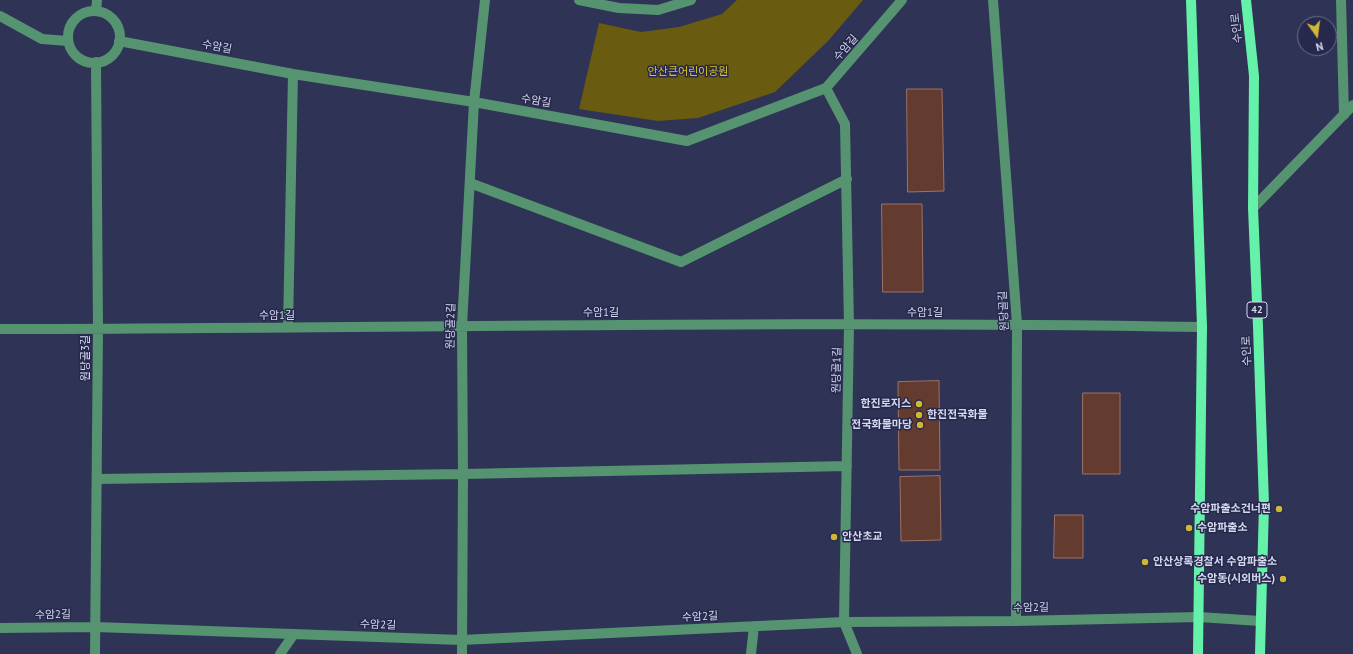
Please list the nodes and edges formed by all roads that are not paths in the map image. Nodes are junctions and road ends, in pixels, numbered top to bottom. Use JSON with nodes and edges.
{"nodes":[{"id":1,"x":97,"y":0,"type":"edge"},
{"id":2,"x":485,"y":0,"type":"edge"},
{"id":3,"x":579,"y":0,"type":"edge"},
{"id":4,"x":691,"y":0,"type":"edge"},
{"id":5,"x":902,"y":0,"type":"edge"},
{"id":6,"x":992,"y":0,"type":"edge"},
{"id":7,"x":1191,"y":0,"type":"edge"},
{"id":8,"x":1246,"y":0,"type":"edge"},
{"id":9,"x":1341,"y":0,"type":"edge"},
{"id":10,"x":96,"y":11,"type":"junction"},
{"id":11,"x":0,"y":16,"type":"edge"},
{"id":12,"x":68,"y":41,"type":"junction"},
{"id":13,"x":120,"y":41,"type":"junction"},
{"id":14,"x":96,"y":62,"type":"junction"},
{"id":15,"x":293,"y":74,"type":"junction"},
{"id":16,"x":826,"y":88,"type":"junction"},
{"id":17,"x":474,"y":102,"type":"junction"},
{"id":18,"x":1353,"y":105,"type":"edge"},
{"id":19,"x":1344,"y":115,"type":"junction"},
{"id":20,"x":847,"y":179,"type":"junction"},
{"id":21,"x":470,"y":183,"type":"junction"},
{"id":22,"x":1253,"y":208,"type":"junction"},
{"id":23,"x":1018,"y":324,"type":"junction"},
{"id":24,"x":849,"y":325,"type":"junction"},
{"id":25,"x":462,"y":326,"type":"junction"},
{"id":26,"x":1202,"y":327,"type":"junction"},
{"id":27,"x":288,"y":328,"type":"junction"},
{"id":28,"x":0,"y":329,"type":"edge"},
{"id":29,"x":98,"y":329,"type":"junction"},
{"id":30,"x":847,"y":466,"type":"junction"},
{"id":31,"x":463,"y":474,"type":"junction"},
{"id":32,"x":97,"y":479,"type":"junction"},
{"id":33,"x":1199,"y":617,"type":"junction"},
{"id":34,"x":1016,"y":621,"type":"junction"},
{"id":35,"x":1260,"y":621,"type":"junction"},
{"id":36,"x":844,"y":622,"type":"junction"},
{"id":37,"x":754,"y":626,"type":"junction"},
{"id":38,"x":96,"y":627,"type":"junction"},
{"id":39,"x":0,"y":628,"type":"edge"},
{"id":40,"x":294,"y":634,"type":"junction"},
{"id":41,"x":462,"y":640,"type":"junction"},
{"id":42,"x":95,"y":654,"type":"edge"},
{"id":43,"x":280,"y":654,"type":"edge"},
{"id":44,"x":462,"y":654,"type":"edge"},
{"id":45,"x":751,"y":654,"type":"edge"},
{"id":46,"x":857,"y":654,"type":"edge"},
{"id":47,"x":1198,"y":654,"type":"edge"},
{"id":48,"x":1260,"y":654,"type":"edge"}],
"edges":[{"from":1,"to":10,"type":"street"},
{"from":2,"to":17,"type":"street","name":"원당골2길"},
{"from":3,"to":4,"type":"street"},
{"from":5,"to":16,"type":"street","name":"수암길"},
{"from":6,"to":23,"type":"street","name":"원당골길"},
{"from":7,"to":26,"type":"main road"},
{"from":8,"to":22,"type":"main road","name":"수인로","number":"42"},
{"from":9,"to":19,"type":"street"},
{"from":10,"to":12,"type":"street"},
{"from":10,"to":13,"type":"street"},
{"from":11,"to":12,"type":"street"},
{"from":12,"to":14,"type":"street"},
{"from":13,"to":14,"type":"street"},
{"from":13,"to":15,"type":"street","name":"수암길"},
{"from":14,"to":29,"type":"street","name":"원당골3길"},
{"from":15,"to":17,"type":"street","name":"수암길"},
{"from":15,"to":27,"type":"street"},
{"from":16,"to":17,"type":"street","name":"수암길"},
{"from":16,"to":20,"type":"street","name":"원당골1길"},
{"from":17,"to":21,"type":"street","name":"원당골2길"},
{"from":18,"to":19,"type":"street"},
{"from":19,"to":22,"type":"street"},
{"from":20,"to":21,"type":"street"},
{"from":20,"to":24,"type":"street","name":"원당골1길"},
{"from":21,"to":25,"type":"street","name":"원당골2길"},
{"from":22,"to":35,"type":"main road","name":"수인로","number":"42"},
{"from":23,"to":24,"type":"street","name":"수암1길"},
{"from":23,"to":26,"type":"street","name":"수암1길"},
{"from":23,"to":34,"type":"street","name":"원당골길"},
{"from":24,"to":25,"type":"street","name":"수암1길"},
{"from":24,"to":30,"type":"street","name":"원당골1길"},
{"from":25,"to":27,"type":"street","name":"수암1길"},
{"from":25,"to":31,"type":"street","name":"원당골2길"},
{"from":26,"to":33,"type":"main road"},
{"from":27,"to":29,"type":"street","name":"수암1길"},
{"from":28,"to":29,"type":"street","name":"수암1길"},
{"from":29,"to":32,"type":"street","name":"원당골3길"},
{"from":30,"to":31,"type":"street"},
{"from":30,"to":36,"type":"street","name":"원당골1길"},
{"from":31,"to":32,"type":"street"},
{"from":31,"to":41,"type":"street","name":"원당골2길"},
{"from":32,"to":38,"type":"street","name":"원당골3길"},
{"from":33,"to":34,"type":"street","name":"수암2길"},
{"from":33,"to":35,"type":"street","name":"수암2길"},
{"from":33,"to":47,"type":"main road"},
{"from":34,"to":36,"type":"street","name":"수암2길"},
{"from":35,"to":48,"type":"main road","name":"수인로","number":"42"},
{"from":36,"to":37,"type":"street","name":"수암2길"},
{"from":36,"to":46,"type":"street","name":"원당골1길"},
{"from":37,"to":41,"type":"street","name":"수암2길"},
{"from":37,"to":45,"type":"street"},
{"from":38,"to":39,"type":"street","name":"수암2길"},
{"from":38,"to":40,"type":"street","name":"수암2길"},
{"from":38,"to":42,"type":"street","name":"원당골3길"},
{"from":40,"to":41,"type":"street","name":"수암2길"},
{"from":40,"to":43,"type":"street"},
{"from":41,"to":44,"type":"street","name":"원당골2길"}]}
